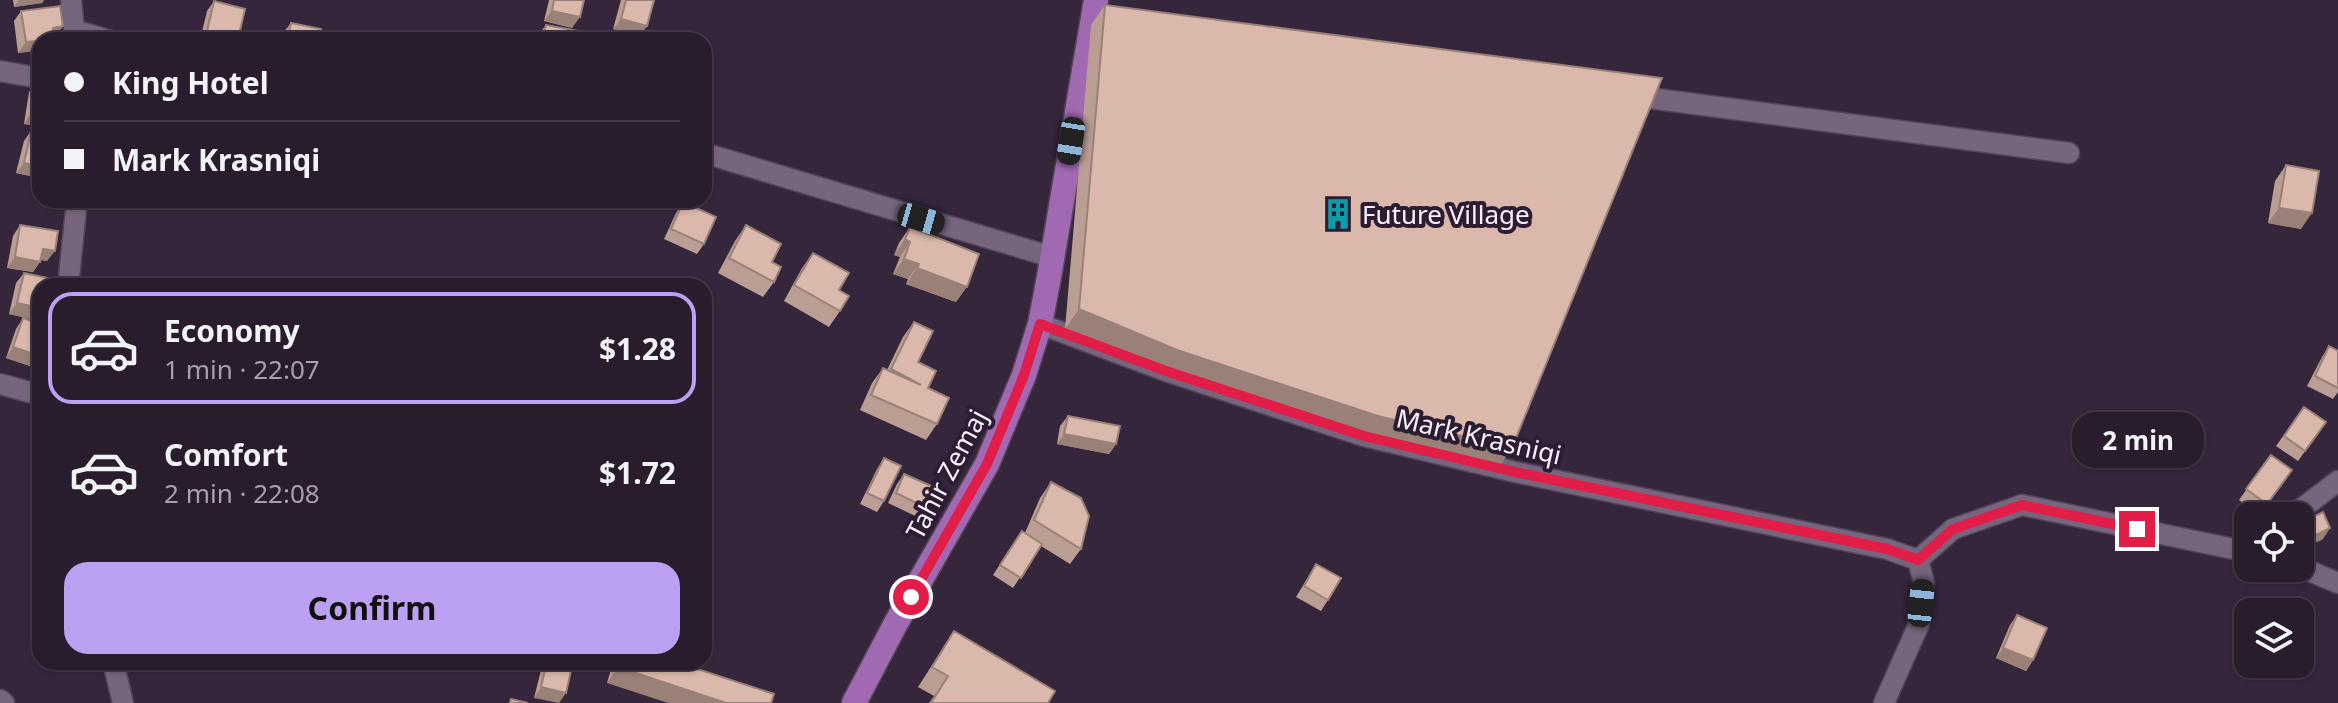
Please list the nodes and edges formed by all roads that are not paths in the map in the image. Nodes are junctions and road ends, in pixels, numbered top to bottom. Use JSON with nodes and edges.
{"nodes":[{"id":1,"x":71,"y":0,"type":"edge"},
{"id":2,"x":1096,"y":0,"type":"edge"},
{"id":3,"x":75,"y":32,"type":"edge"},
{"id":4,"x":0,"y":71,"type":"edge"},
{"id":5,"x":32,"y":77,"type":"edge"},
{"id":6,"x":1602,"y":92,"type":"edge"},
{"id":7,"x":2069,"y":153,"type":"dead end"},
{"id":8,"x":712,"y":155,"type":"edge"},
{"id":9,"x":76,"y":208,"type":"edge"},
{"id":10,"x":1052,"y":257,"type":"junction"},
{"id":11,"x":69,"y":278,"type":"edge"},
{"id":12,"x":1040,"y":324,"type":"junction"},
{"id":13,"x":0,"y":384,"type":"edge"},
{"id":14,"x":32,"y":393,"type":"edge"},
{"id":15,"x":2338,"y":481,"type":"edge"},
{"id":16,"x":2310,"y":502,"type":"edge"},
{"id":17,"x":2234,"y":543,"type":"edge"},
{"id":18,"x":2223,"y":547,"type":"junction"},
{"id":19,"x":2234,"y":549,"type":"edge"},
{"id":20,"x":1918,"y":560,"type":"junction"},
{"id":21,"x":2314,"y":573,"type":"edge"},
{"id":22,"x":2338,"y":583,"type":"edge"},
{"id":23,"x":115,"y":670,"type":"edge"},
{"id":24,"x":123,"y":703,"type":"edge"},
{"id":25,"x":854,"y":703,"type":"edge"},
{"id":26,"x":1884,"y":703,"type":"edge"}],
"edges":[{"from":1,"to":3,"type":"street"},
{"from":2,"to":10,"type":"main road","name":"Tahir Zemaj"},
{"from":4,"to":5,"type":"street"},
{"from":6,"to":7,"type":"street"},
{"from":8,"to":10,"type":"street"},
{"from":9,"to":11,"type":"street"},
{"from":10,"to":12,"type":"main road","name":"Tahir Zemaj"},
{"from":12,"to":20,"type":"street","name":"Mark Krasniqi"},
{"from":12,"to":25,"type":"main road","name":"Tahir Zemaj"},
{"from":13,"to":14,"type":"street"},
{"from":15,"to":16,"type":"street"},
{"from":17,"to":18,"type":"street"},
{"from":18,"to":19,"type":"street"},
{"from":18,"to":20,"type":"street"},
{"from":20,"to":26,"type":"street"},
{"from":21,"to":22,"type":"street"},
{"from":23,"to":24,"type":"street"}]}
